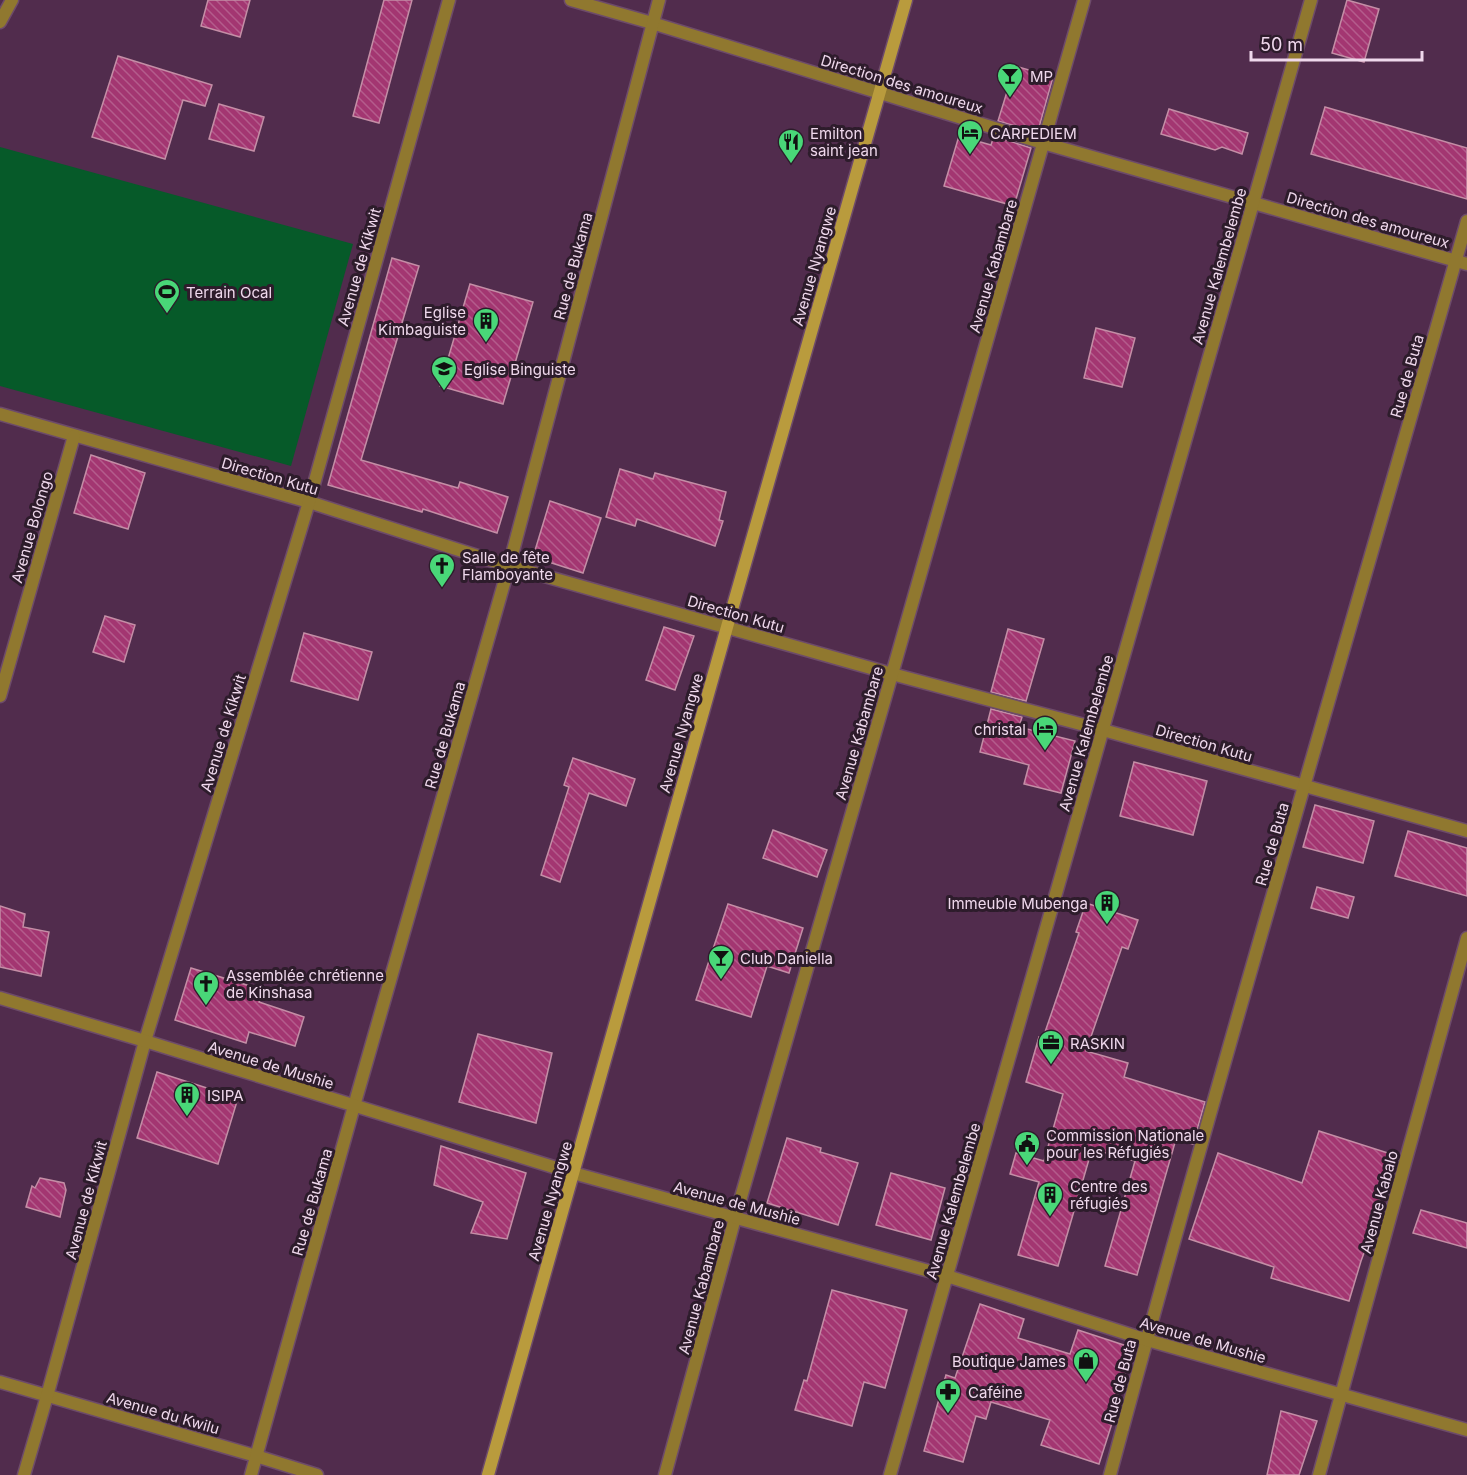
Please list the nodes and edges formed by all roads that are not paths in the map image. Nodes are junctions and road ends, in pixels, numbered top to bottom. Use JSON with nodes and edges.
{"nodes":[{"id":1,"x":12,"y":0,"type":"edge"},
{"id":2,"x":449,"y":0,"type":"edge"},
{"id":3,"x":571,"y":0,"type":"edge"},
{"id":4,"x":660,"y":0,"type":"edge"},
{"id":5,"x":906,"y":0,"type":"edge"},
{"id":6,"x":1084,"y":0,"type":"edge"},
{"id":7,"x":1311,"y":0,"type":"edge"},
{"id":8,"x":0,"y":22,"type":"edge"},
{"id":9,"x":652,"y":23,"type":"junction"},
{"id":10,"x":878,"y":92,"type":"junction"},
{"id":11,"x":1043,"y":143,"type":"junction"},
{"id":12,"x":1252,"y":203,"type":"junction"},
{"id":13,"x":1467,"y":221,"type":"edge"},
{"id":14,"x":1461,"y":263,"type":"edge"},
{"id":15,"x":0,"y":414,"type":"edge"},
{"id":16,"x":74,"y":436,"type":"junction"},
{"id":17,"x":309,"y":502,"type":"junction"},
{"id":18,"x":509,"y":566,"type":"junction"},
{"id":19,"x":727,"y":627,"type":"junction"},
{"id":20,"x":892,"y":674,"type":"junction"},
{"id":21,"x":0,"y":696,"type":"edge"},
{"id":22,"x":1103,"y":730,"type":"junction"},
{"id":23,"x":1304,"y":786,"type":"junction"},
{"id":24,"x":1467,"y":831,"type":"edge"},
{"id":25,"x":1467,"y":938,"type":"edge"},
{"id":26,"x":0,"y":998,"type":"edge"},
{"id":27,"x":145,"y":1041,"type":"junction"},
{"id":28,"x":354,"y":1106,"type":"junction"},
{"id":29,"x":573,"y":1173,"type":"junction"},
{"id":30,"x":735,"y":1218,"type":"junction"},
{"id":31,"x":947,"y":1276,"type":"junction"},
{"id":32,"x":1147,"y":1340,"type":"junction"},
{"id":33,"x":0,"y":1382,"type":"edge"},
{"id":34,"x":47,"y":1395,"type":"junction"},
{"id":35,"x":1341,"y":1395,"type":"junction"},
{"id":36,"x":1467,"y":1430,"type":"edge"},
{"id":37,"x":256,"y":1456,"type":"junction"},
{"id":38,"x":24,"y":1475,"type":"edge"},
{"id":39,"x":251,"y":1475,"type":"edge"},
{"id":40,"x":317,"y":1475,"type":"edge"},
{"id":41,"x":488,"y":1475,"type":"edge"},
{"id":42,"x":665,"y":1475,"type":"edge"},
{"id":43,"x":890,"y":1475,"type":"edge"},
{"id":44,"x":1110,"y":1475,"type":"edge"},
{"id":45,"x":1319,"y":1475,"type":"edge"}],
"edges":[{"from":1,"to":8,"type":"street"},
{"from":2,"to":17,"type":"street","name":"Avenue de Kikwit"},
{"from":3,"to":9,"type":"street","name":"Direction des amoureux"},
{"from":4,"to":9,"type":"street","name":"Rue de Bukama"},
{"from":5,"to":10,"type":"main road","name":"Avenue Nyangwe"},
{"from":6,"to":11,"type":"street","name":"Avenue Kabambare"},
{"from":7,"to":12,"type":"street","name":"Avenue Kalembelembe"},
{"from":9,"to":10,"type":"street","name":"Direction des amoureux"},
{"from":9,"to":18,"type":"street","name":"Rue de Bukama"},
{"from":10,"to":11,"type":"street","name":"Direction des amoureux"},
{"from":10,"to":19,"type":"main road","name":"Avenue Nyangwe"},
{"from":11,"to":12,"type":"street","name":"Direction des amoureux"},
{"from":11,"to":20,"type":"street","name":"Avenue Kabambare"},
{"from":12,"to":14,"type":"street","name":"Direction des amoureux"},
{"from":12,"to":22,"type":"street","name":"Avenue Kalembelembe"},
{"from":13,"to":14,"type":"street","name":"Rue de Buta"},
{"from":14,"to":23,"type":"street","name":"Rue de Buta"},
{"from":15,"to":16,"type":"street","name":"Direction Kutu"},
{"from":16,"to":17,"type":"street","name":"Direction Kutu"},
{"from":16,"to":21,"type":"street","name":"Avenue Bolongo"},
{"from":17,"to":18,"type":"street","name":"Direction Kutu"},
{"from":17,"to":27,"type":"street","name":"Avenue de Kikwit"},
{"from":18,"to":19,"type":"street","name":"Direction Kutu"},
{"from":18,"to":28,"type":"street","name":"Rue de Bukama"},
{"from":19,"to":20,"type":"street","name":"Direction Kutu"},
{"from":19,"to":29,"type":"main road","name":"Avenue Nyangwe"},
{"from":20,"to":22,"type":"street","name":"Direction Kutu"},
{"from":20,"to":30,"type":"street","name":"Avenue Kabambare"},
{"from":22,"to":23,"type":"street","name":"Direction Kutu"},
{"from":22,"to":31,"type":"street","name":"Avenue Kalembelembe"},
{"from":23,"to":24,"type":"street","name":"Direction Kutu"},
{"from":23,"to":32,"type":"street","name":"Rue de Buta"},
{"from":25,"to":35,"type":"street","name":"Avenue Kabalo"},
{"from":26,"to":27,"type":"street","name":"Avenue de Mushie"},
{"from":27,"to":28,"type":"street","name":"Avenue de Mushie"},
{"from":27,"to":34,"type":"street","name":"Avenue de Kikwit"},
{"from":28,"to":29,"type":"street","name":"Avenue de Mushie"},
{"from":28,"to":37,"type":"street","name":"Rue de Bukama"},
{"from":29,"to":30,"type":"street","name":"Avenue de Mushie"},
{"from":29,"to":41,"type":"main road","name":"Avenue Nyangwe"},
{"from":30,"to":31,"type":"street","name":"Avenue de Mushie"},
{"from":30,"to":42,"type":"street","name":"Avenue Kabambare"},
{"from":31,"to":32,"type":"street","name":"Avenue de Mushie"},
{"from":31,"to":43,"type":"street","name":"Avenue Kalembelembe"},
{"from":32,"to":35,"type":"street","name":"Avenue de Mushie"},
{"from":32,"to":44,"type":"street","name":"Rue de Buta"},
{"from":33,"to":34,"type":"street","name":"Avenue du Kwilu"},
{"from":34,"to":37,"type":"street","name":"Avenue du Kwilu"},
{"from":34,"to":38,"type":"street","name":"Avenue de Kikwit"},
{"from":35,"to":36,"type":"street","name":"Avenue de Mushie"},
{"from":35,"to":45,"type":"street","name":"Avenue Kabalo"},
{"from":37,"to":39,"type":"street","name":"Rue de Bukama"},
{"from":37,"to":40,"type":"street","name":"Avenue du Kwilu"}]}
